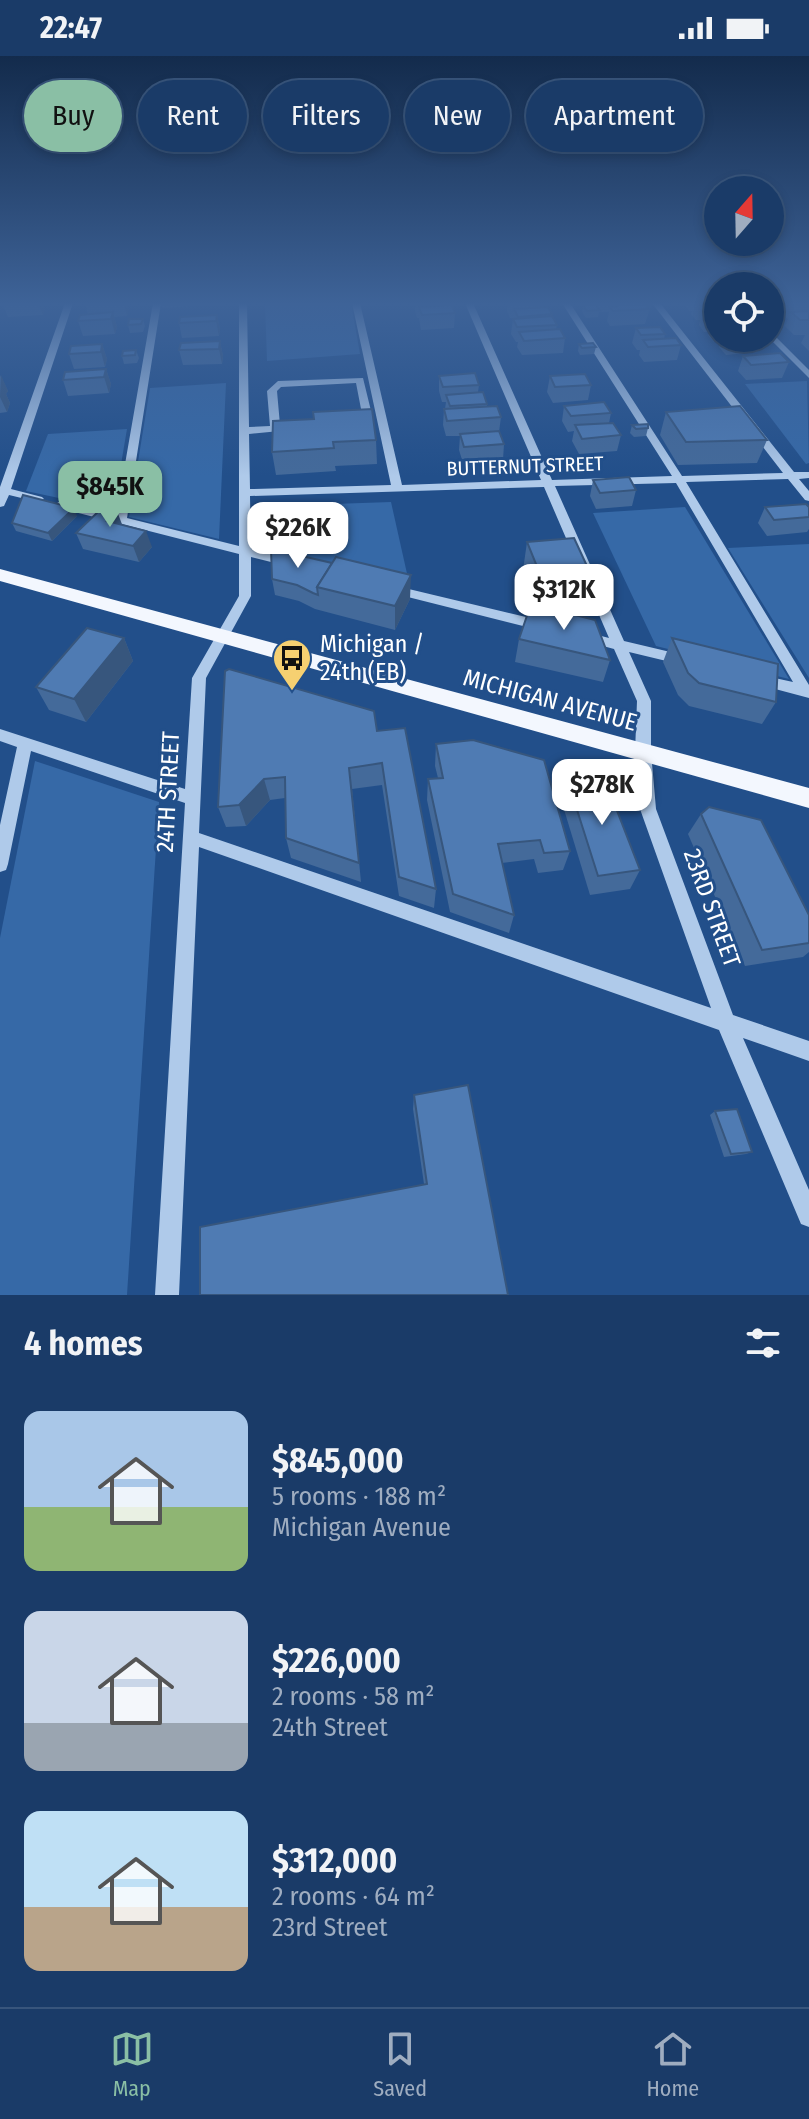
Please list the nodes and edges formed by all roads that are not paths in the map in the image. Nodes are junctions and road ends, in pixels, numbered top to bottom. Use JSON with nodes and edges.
{"nodes":[{"id":1,"x":49,"y":361,"type":"edge"},
{"id":2,"x":147,"y":361,"type":"edge"},
{"id":3,"x":243,"y":361,"type":"edge"},
{"id":4,"x":369,"y":361,"type":"edge"},
{"id":5,"x":495,"y":361,"type":"edge"},
{"id":6,"x":604,"y":361,"type":"edge"},
{"id":7,"x":701,"y":361,"type":"edge"},
{"id":8,"x":349,"y":421,"type":"edge"},
{"id":9,"x":305,"y":425,"type":"edge"},
{"id":10,"x":275,"y":428,"type":"junction"},
{"id":11,"x":243,"y":431,"type":"junction"},
{"id":12,"x":809,"y":475,"type":"edge"},
{"id":13,"x":791,"y":476,"type":"junction"},
{"id":14,"x":677,"y":479,"type":"junction"},
{"id":15,"x":549,"y":484,"type":"junction"},
{"id":16,"x":397,"y":489,"type":"junction"},
{"id":17,"x":243,"y":493,"type":"junction"},
{"id":18,"x":2,"y":495,"type":"edge"},
{"id":19,"x":809,"y":498,"type":"edge"},
{"id":20,"x":121,"y":521,"type":"junction"},
{"id":21,"x":244,"y":552,"type":"junction"},
{"id":22,"x":301,"y":566,"type":"edge"},
{"id":23,"x":0,"y":575,"type":"edge"},
{"id":24,"x":377,"y":585,"type":"edge"},
{"id":25,"x":561,"y":630,"type":"edge"},
{"id":26,"x":577,"y":634,"type":"edge"},
{"id":27,"x":222,"y":637,"type":"junction"},
{"id":28,"x":620,"y":645,"type":"junction"},
{"id":29,"x":697,"y":664,"type":"edge"},
{"id":30,"x":743,"y":675,"type":"edge"},
{"id":31,"x":807,"y":691,"type":"edge"},
{"id":32,"x":0,"y":735,"type":"edge"},
{"id":33,"x":25,"y":744,"type":"junction"},
{"id":34,"x":643,"y":752,"type":"junction"},
{"id":35,"x":191,"y":798,"type":"junction"},
{"id":36,"x":809,"y":798,"type":"edge"},
{"id":37,"x":190,"y":837,"type":"junction"},
{"id":38,"x":0,"y":864,"type":"edge"},
{"id":39,"x":726,"y":1022,"type":"junction"},
{"id":40,"x":809,"y":1051,"type":"edge"},
{"id":41,"x":809,"y":1216,"type":"edge"},
{"id":42,"x":167,"y":1295,"type":"edge"}],
"edges":[{"from":1,"to":18,"type":"street"},
{"from":2,"to":20,"type":"street"},
{"from":3,"to":11,"type":"street","name":"24TH STREET"},
{"from":4,"to":16,"type":"street"},
{"from":5,"to":15,"type":"street","name":"23RD STREET"},
{"from":6,"to":14,"type":"street"},
{"from":7,"to":13,"type":"street"},
{"from":8,"to":10,"type":"street"},
{"from":9,"to":10,"type":"street"},
{"from":10,"to":11,"type":"street"},
{"from":11,"to":17,"type":"street","name":"24TH STREET"},
{"from":12,"to":13,"type":"street","name":"BUTTERNUT STREET"},
{"from":13,"to":14,"type":"street","name":"BUTTERNUT STREET"},
{"from":13,"to":19,"type":"street"},
{"from":14,"to":15,"type":"street","name":"BUTTERNUT STREET"},
{"from":14,"to":31,"type":"street"},
{"from":15,"to":16,"type":"street","name":"BUTTERNUT STREET"},
{"from":15,"to":28,"type":"street","name":"23RD STREET"},
{"from":16,"to":17,"type":"street","name":"BUTTERNUT STREET"},
{"from":17,"to":21,"type":"street","name":"24TH STREET"},
{"from":18,"to":20,"type":"street"},
{"from":20,"to":21,"type":"street"},
{"from":21,"to":22,"type":"street"},
{"from":21,"to":27,"type":"street","name":"24TH STREET"},
{"from":23,"to":27,"type":"main road","name":"MICHIGAN AVENUE"},
{"from":24,"to":25,"type":"street"},
{"from":26,"to":28,"type":"street"},
{"from":27,"to":34,"type":"main road","name":"MICHIGAN AVENUE"},
{"from":27,"to":35,"type":"street","name":"24TH STREET"},
{"from":28,"to":29,"type":"street"},
{"from":28,"to":34,"type":"street","name":"23RD STREET"},
{"from":30,"to":31,"type":"street"},
{"from":32,"to":33,"type":"street"},
{"from":33,"to":35,"type":"street"},
{"from":33,"to":38,"type":"street"},
{"from":34,"to":36,"type":"main road","name":"MICHIGAN AVENUE"},
{"from":34,"to":39,"type":"street","name":"23RD STREET"},
{"from":35,"to":37,"type":"street","name":"24TH STREET"},
{"from":37,"to":39,"type":"street"},
{"from":37,"to":42,"type":"street","name":"24TH STREET"},
{"from":39,"to":40,"type":"street"},
{"from":39,"to":41,"type":"street","name":"23RD STREET"}]}
